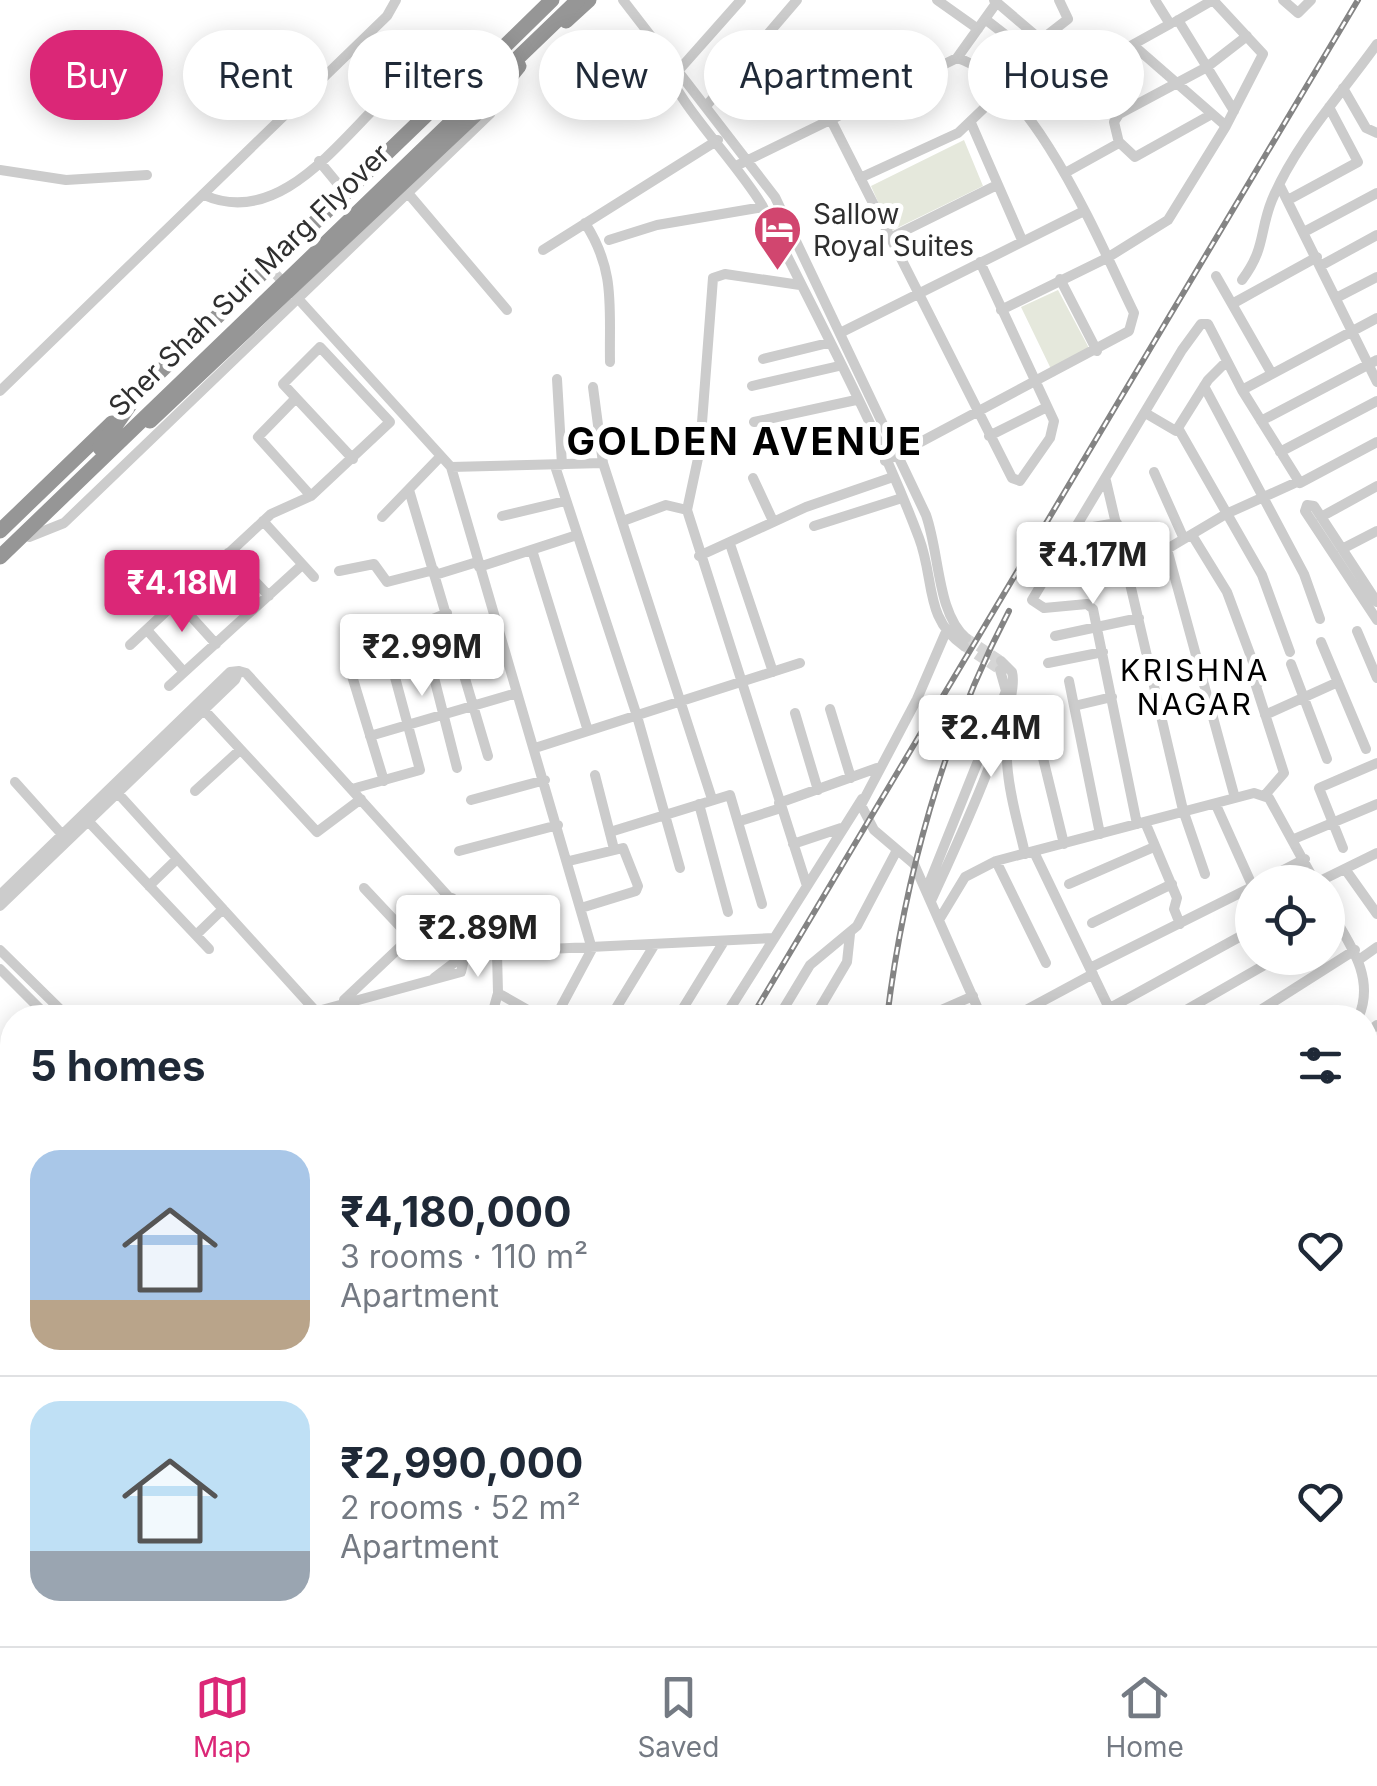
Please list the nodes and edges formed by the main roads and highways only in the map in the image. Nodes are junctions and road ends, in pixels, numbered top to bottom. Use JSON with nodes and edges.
{"nodes":[{"id":1,"x":552,"y":0,"type":"edge"},
{"id":2,"x":565,"y":0,"type":"edge"},
{"id":3,"x":578,"y":0,"type":"edge"},
{"id":4,"x":589,"y":0,"type":"edge"},
{"id":5,"x":519,"y":32,"type":"edge"},
{"id":6,"x":519,"y":66,"type":"edge"},
{"id":7,"x":421,"y":120,"type":"edge"},
{"id":8,"x":428,"y":120,"type":"edge"},
{"id":9,"x":465,"y":120,"type":"edge"},
{"id":10,"x":471,"y":120,"type":"edge"},
{"id":11,"x":103,"y":451,"type":"junction"},
{"id":12,"x":0,"y":531,"type":"edge"},
{"id":13,"x":0,"y":546,"type":"edge"},
{"id":14,"x":0,"y":557,"type":"edge"},
{"id":15,"x":0,"y":565,"type":"edge"}],
"edges":[{"from":1,"to":5,"type":"highway"},
{"from":2,"to":11,"type":"highway","name":"Sher Shah Suri Marg Flyover","bridge":true},
{"from":3,"to":11,"type":"highway","name":"Sher Shah Suri Marg Flyover","bridge":true},
{"from":4,"to":6,"type":"highway"},
{"from":7,"to":11,"type":"highway","bridge":true},
{"from":8,"to":12,"type":"highway"},
{"from":9,"to":15,"type":"highway"},
{"from":10,"to":11,"type":"highway","bridge":true},
{"from":11,"to":13,"type":"highway","name":"Sher Shah Suri Marg Flyover"},
{"from":11,"to":14,"type":"highway","name":"Sher Shah Suri Marg Flyover","bridge":true}]}
